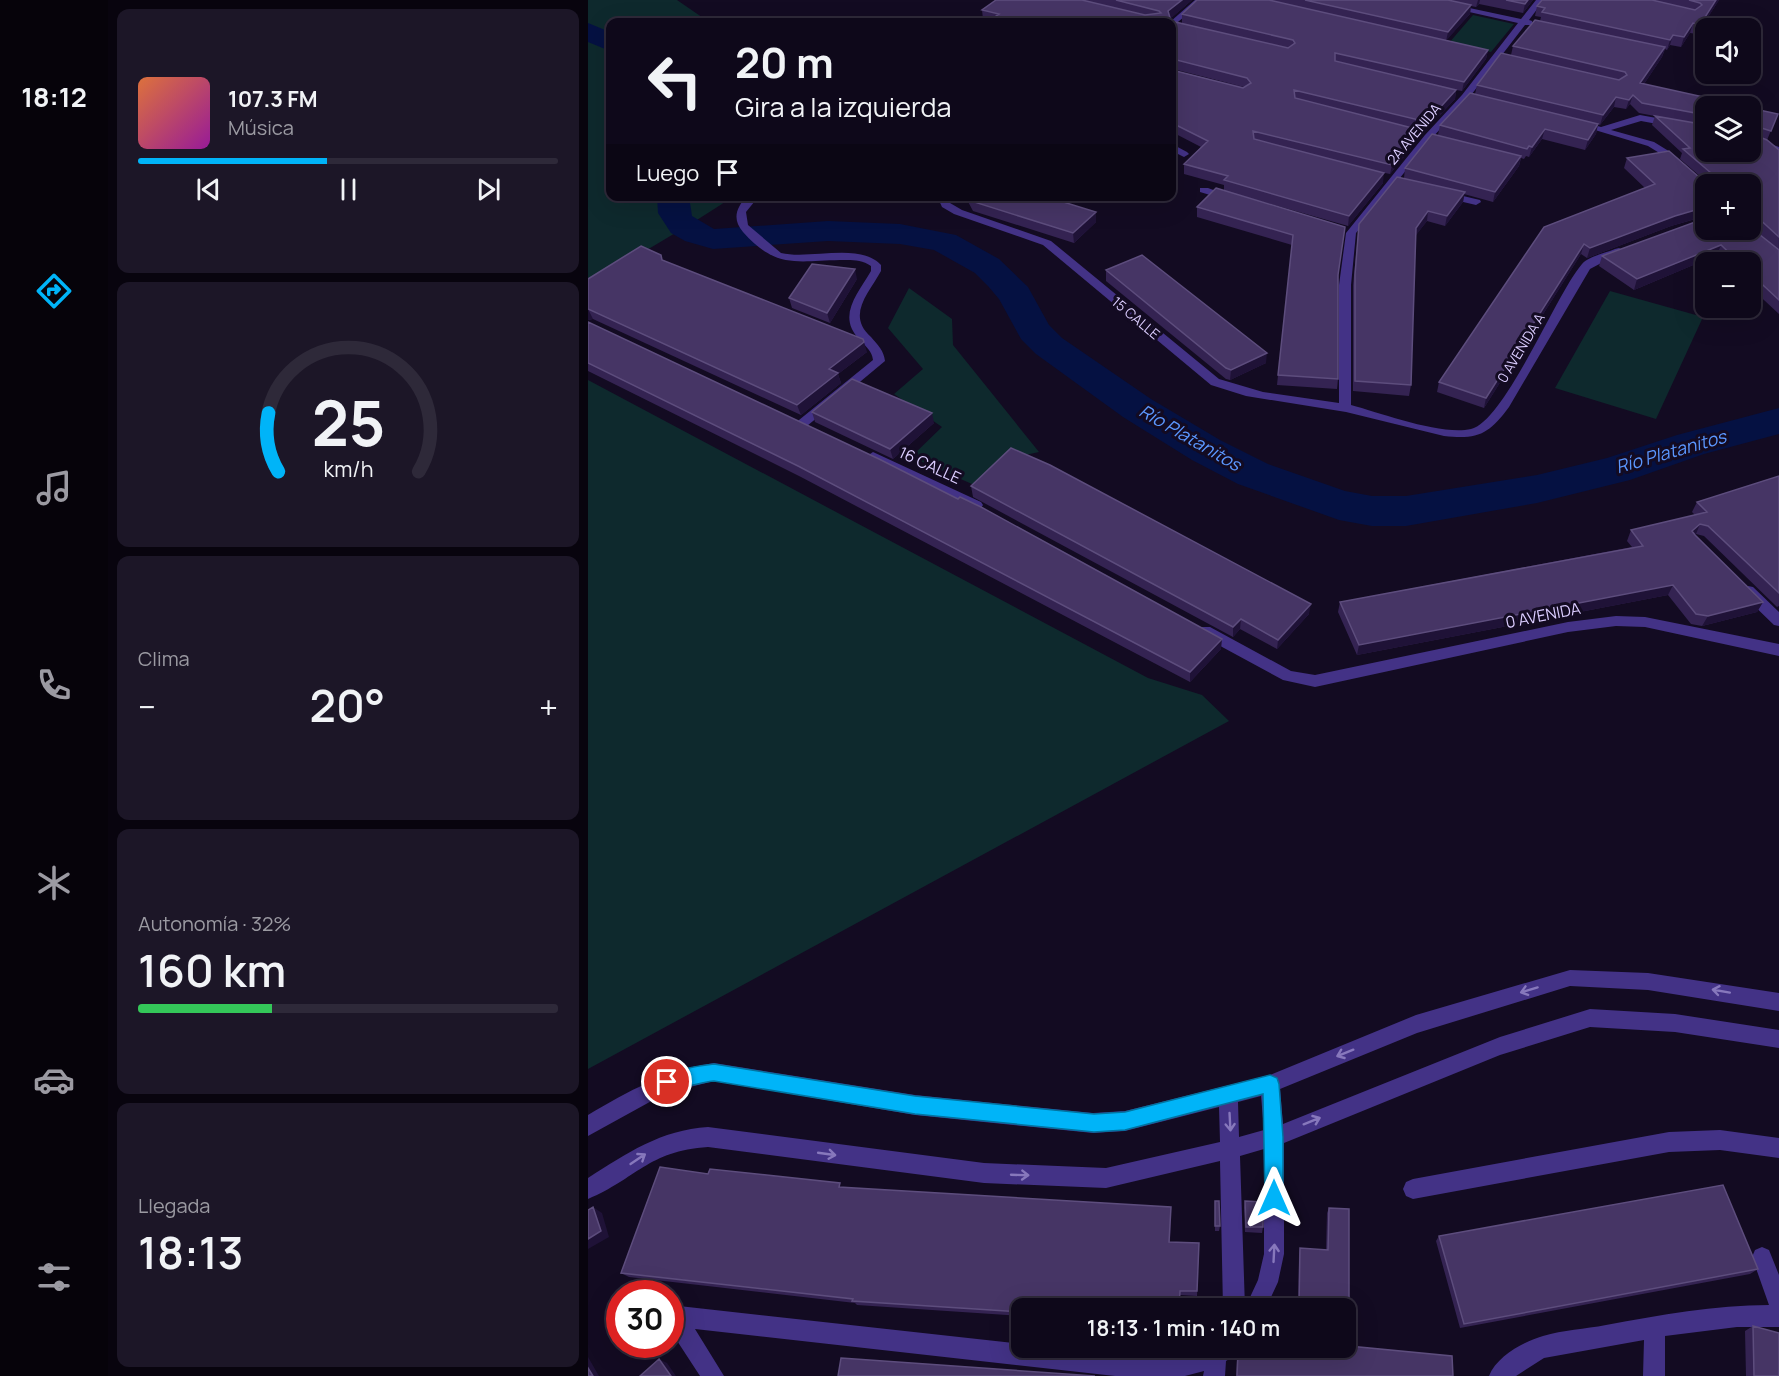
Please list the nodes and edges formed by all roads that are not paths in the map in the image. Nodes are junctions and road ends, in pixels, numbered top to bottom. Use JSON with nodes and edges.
{"nodes":[{"id":1,"x":1200,"y":0,"type":"edge"},
{"id":2,"x":1420,"y":0,"type":"edge"},
{"id":3,"x":1540,"y":0,"type":"edge"},
{"id":4,"x":1176,"y":22,"type":"edge"},
{"id":5,"x":1522,"y":22,"type":"junction"},
{"id":6,"x":1176,"y":27,"type":"edge"},
{"id":7,"x":1544,"y":27,"type":"edge"},
{"id":8,"x":1183,"y":29,"type":"edge"},
{"id":9,"x":1485,"y":55,"type":"edge"},
{"id":10,"x":1496,"y":57,"type":"junction"},
{"id":11,"x":1507,"y":60,"type":"edge"},
{"id":12,"x":1454,"y":94,"type":"edge"},
{"id":13,"x":1465,"y":97,"type":"junction"},
{"id":14,"x":1477,"y":100,"type":"edge"},
{"id":15,"x":1569,"y":121,"type":"edge"},
{"id":16,"x":1695,"y":128,"type":"edge"},
{"id":17,"x":1604,"y":129,"type":"junction"},
{"id":18,"x":1417,"y":135,"type":"edge"},
{"id":19,"x":1428,"y":137,"type":"junction"},
{"id":20,"x":1438,"y":140,"type":"edge"},
{"id":21,"x":1761,"y":144,"type":"edge"},
{"id":22,"x":1176,"y":149,"type":"edge"},
{"id":23,"x":1779,"y":150,"type":"edge"},
{"id":24,"x":1184,"y":154,"type":"dead end"},
{"id":25,"x":1382,"y":178,"type":"edge"},
{"id":26,"x":1695,"y":181,"type":"edge"},
{"id":27,"x":1399,"y":183,"type":"junction"},
{"id":28,"x":1204,"y":190,"type":"dead end"},
{"id":29,"x":1435,"y":192,"type":"edge"},
{"id":30,"x":1238,"y":200,"type":"edge"},
{"id":31,"x":750,"y":201,"type":"edge"},
{"id":32,"x":944,"y":201,"type":"edge"},
{"id":33,"x":1476,"y":202,"type":"edge"},
{"id":34,"x":1632,"y":246,"type":"edge"},
{"id":35,"x":843,"y":335,"type":"edge"},
{"id":36,"x":872,"y":346,"type":"junction"},
{"id":37,"x":1345,"y":408,"type":"junction"},
{"id":38,"x":802,"y":423,"type":"edge"},
{"id":39,"x":865,"y":452,"type":"edge"},
{"id":40,"x":989,"y":512,"type":"edge"},
{"id":41,"x":1738,"y":581,"type":"edge"},
{"id":42,"x":1779,"y":621,"type":"edge"},
{"id":43,"x":1195,"y":625,"type":"edge"},
{"id":44,"x":1779,"y":650,"type":"edge"},
{"id":45,"x":1779,"y":1002,"type":"edge"},
{"id":46,"x":1779,"y":1039,"type":"edge"},
{"id":47,"x":1270,"y":1084,"type":"junction"},
{"id":48,"x":1228,"y":1095,"type":"junction"},
{"id":49,"x":588,"y":1126,"type":"edge"},
{"id":50,"x":1274,"y":1137,"type":"junction"},
{"id":51,"x":1779,"y":1148,"type":"edge"},
{"id":52,"x":1231,"y":1149,"type":"junction"},
{"id":53,"x":1413,"y":1188,"type":"dead end"},
{"id":54,"x":588,"y":1189,"type":"edge"},
{"id":55,"x":1762,"y":1257,"type":"dead end"},
{"id":56,"x":1234,"y":1298,"type":"edge"},
{"id":57,"x":1260,"y":1298,"type":"edge"},
{"id":58,"x":1779,"y":1303,"type":"edge"},
{"id":59,"x":1779,"y":1316,"type":"edge"},
{"id":60,"x":684,"y":1317,"type":"edge"},
{"id":61,"x":1655,"y":1327,"type":"junction"},
{"id":62,"x":684,"y":1334,"type":"edge"},
{"id":63,"x":1220,"y":1360,"type":"edge"},
{"id":64,"x":713,"y":1376,"type":"edge"},
{"id":65,"x":1500,"y":1376,"type":"edge"},
{"id":66,"x":1654,"y":1376,"type":"edge"}],
"edges":[{"from":1,"to":4,"type":"street"},
{"from":2,"to":5,"type":"street"},
{"from":3,"to":5,"type":"street","name":"2A AVENIDA"},
{"from":5,"to":7,"type":"street"},
{"from":5,"to":10,"type":"street","name":"2A AVENIDA"},
{"from":6,"to":8,"type":"street"},
{"from":9,"to":10,"type":"street"},
{"from":10,"to":11,"type":"street"},
{"from":10,"to":13,"type":"street","name":"2A AVENIDA"},
{"from":12,"to":13,"type":"street"},
{"from":13,"to":14,"type":"street"},
{"from":13,"to":19,"type":"street","name":"2A AVENIDA"},
{"from":15,"to":17,"type":"street"},
{"from":16,"to":17,"type":"street"},
{"from":17,"to":26,"type":"street"},
{"from":18,"to":19,"type":"street"},
{"from":19,"to":20,"type":"street"},
{"from":19,"to":27,"type":"street","name":"2A AVENIDA"},
{"from":21,"to":23,"type":"street"},
{"from":22,"to":24,"type":"street"},
{"from":25,"to":27,"type":"street"},
{"from":27,"to":37,"type":"street","name":"2A AVENIDA"},
{"from":28,"to":30,"type":"street"},
{"from":29,"to":33,"type":"street"},
{"from":31,"to":36,"type":"street"},
{"from":32,"to":37,"type":"street","name":"15 CALLE"},
{"from":34,"to":37,"type":"street","name":"0 AVENIDA A"},
{"from":35,"to":36,"type":"street"},
{"from":36,"to":38,"type":"street"},
{"from":39,"to":40,"type":"street","name":"16 CALLE"},
{"from":41,"to":42,"type":"street"},
{"from":43,"to":44,"type":"street","name":"0 AVENIDA"},
{"from":45,"to":47,"type":"street","one_way":true},
{"from":50,"to":46,"type":"street","one_way":true},
{"from":47,"to":48,"type":"street"},
{"from":47,"to":50,"type":"street"},
{"from":48,"to":49,"type":"street"},
{"from":48,"to":52,"type":"street","one_way":true},
{"from":50,"to":52,"type":"street"},
{"from":57,"to":50,"type":"street","one_way":true},
{"from":51,"to":53,"type":"street"},
{"from":54,"to":52,"type":"street","one_way":true},
{"from":52,"to":56,"type":"street"},
{"from":55,"to":58,"type":"street"},
{"from":59,"to":61,"type":"street"},
{"from":60,"to":63,"type":"street"},
{"from":61,"to":65,"type":"street"},
{"from":61,"to":66,"type":"street"},
{"from":62,"to":64,"type":"street"}]}
